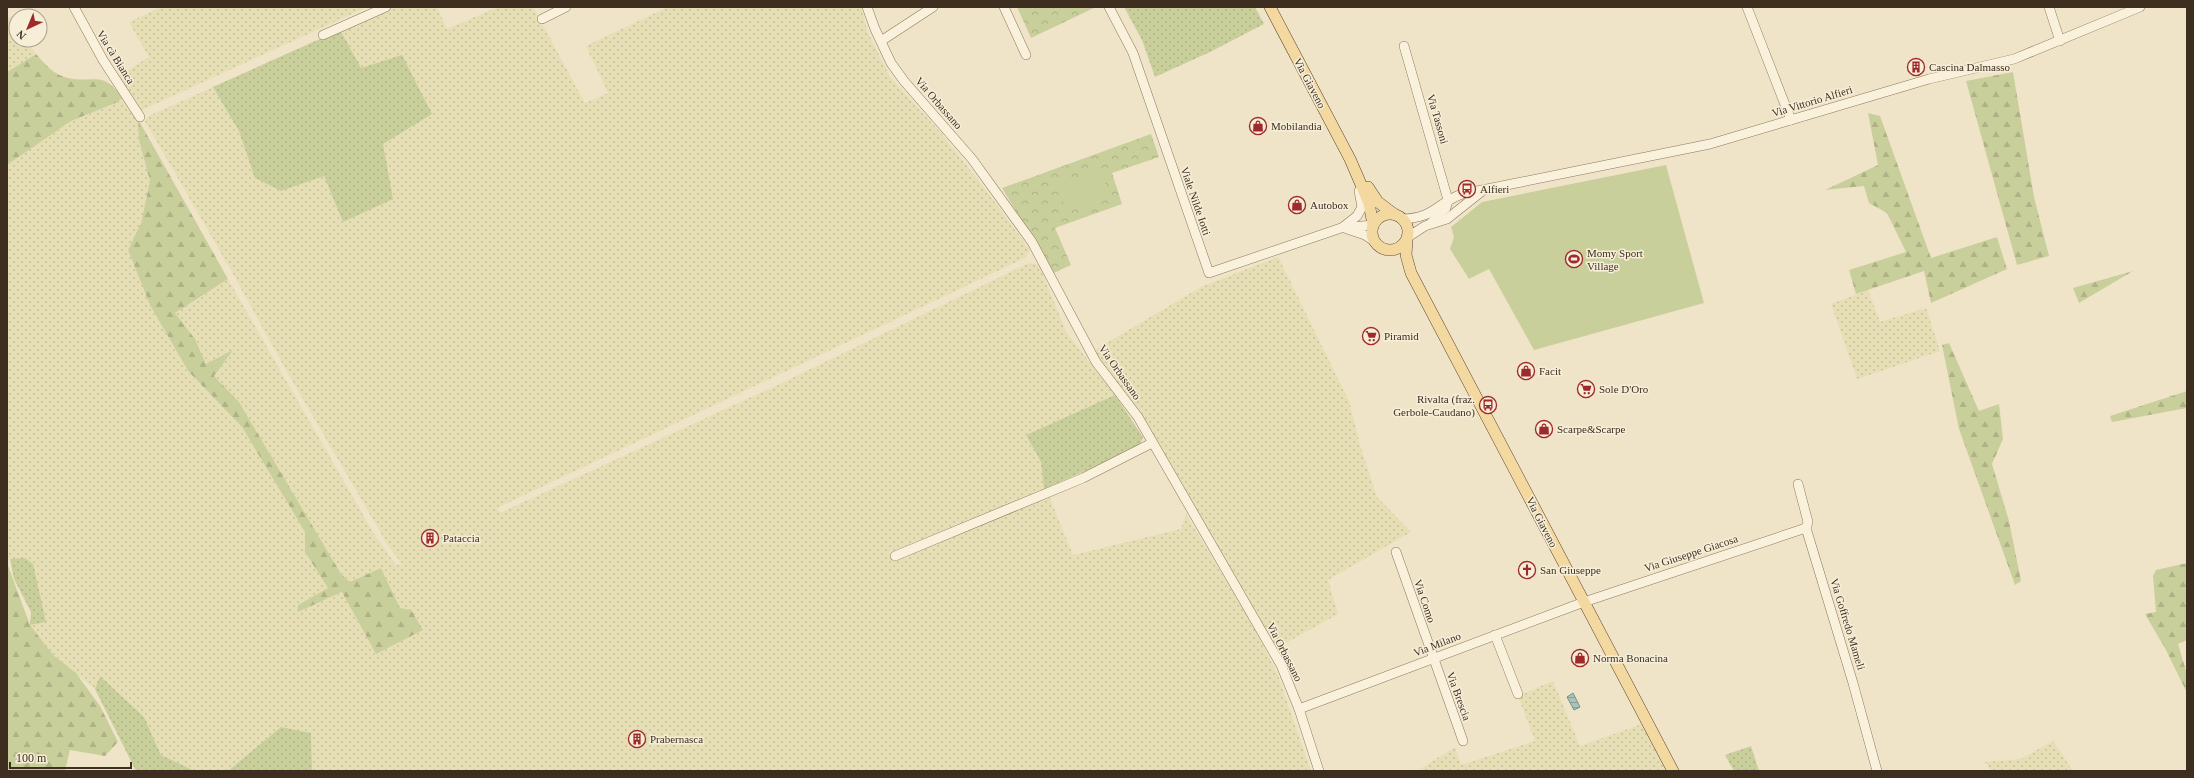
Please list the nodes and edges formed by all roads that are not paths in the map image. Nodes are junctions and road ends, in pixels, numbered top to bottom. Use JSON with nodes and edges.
{"nodes":[{"id":1,"x":74,"y":7,"type":"edge"},
{"id":2,"x":386,"y":7,"type":"edge"},
{"id":3,"x":566,"y":7,"type":"edge"},
{"id":4,"x":867,"y":7,"type":"edge"},
{"id":5,"x":933,"y":7,"type":"edge"},
{"id":6,"x":1004,"y":7,"type":"edge"},
{"id":7,"x":1109,"y":7,"type":"edge"},
{"id":8,"x":1270,"y":7,"type":"edge"},
{"id":9,"x":1747,"y":7,"type":"edge"},
{"id":10,"x":2049,"y":7,"type":"edge"},
{"id":11,"x":2140,"y":7,"type":"edge"},
{"id":12,"x":542,"y":19,"type":"dead end"},
{"id":13,"x":323,"y":35,"type":"dead end"},
{"id":14,"x":881,"y":41,"type":"junction"},
{"id":15,"x":2060,"y":41,"type":"junction"},
{"id":16,"x":1404,"y":46,"type":"dead end"},
{"id":17,"x":1026,"y":55,"type":"dead end"},
{"id":18,"x":140,"y":117,"type":"dead end"},
{"id":19,"x":1791,"y":120,"type":"junction"},
{"id":20,"x":1350,"y":160,"type":"junction"},
{"id":21,"x":1482,"y":191,"type":"junction"},
{"id":22,"x":1448,"y":200,"type":"junction"},
{"id":23,"x":1398,"y":216,"type":"junction"},
{"id":24,"x":1431,"y":223,"type":"junction"},
{"id":25,"x":1373,"y":225,"type":"junction"},
{"id":26,"x":1341,"y":228,"type":"junction"},
{"id":27,"x":1408,"y":239,"type":"junction"},
{"id":28,"x":1374,"y":241,"type":"junction"},
{"id":29,"x":1386,"y":250,"type":"junction"},
{"id":30,"x":1411,"y":273,"type":"junction"},
{"id":31,"x":1152,"y":443,"type":"junction"},
{"id":32,"x":1798,"y":484,"type":"dead end"},
{"id":33,"x":1806,"y":528,"type":"junction"},
{"id":34,"x":1396,"y":552,"type":"dead end"},
{"id":35,"x":895,"y":556,"type":"dead end"},
{"id":36,"x":1584,"y":602,"type":"junction"},
{"id":37,"x":1495,"y":635,"type":"junction"},
{"id":38,"x":1432,"y":659,"type":"junction"},
{"id":39,"x":1518,"y":694,"type":"dead end"},
{"id":40,"x":1299,"y":709,"type":"junction"},
{"id":41,"x":1463,"y":741,"type":"dead end"},
{"id":42,"x":1319,"y":771,"type":"edge"},
{"id":43,"x":1673,"y":771,"type":"edge"},
{"id":44,"x":1877,"y":771,"type":"edge"}],
"edges":[{"from":1,"to":18,"type":"street","name":"Via cà Bianca"},
{"from":2,"to":13,"type":"street"},
{"from":3,"to":12,"type":"street"},
{"from":4,"to":14,"type":"street","name":"Via Orbassano"},
{"from":5,"to":14,"type":"street"},
{"from":6,"to":17,"type":"street"},
{"from":7,"to":26,"type":"street","name":"Viale Nilde Iotti"},
{"from":8,"to":20,"type":"main road","name":"Via Giaveno"},
{"from":9,"to":19,"type":"street"},
{"from":10,"to":15,"type":"street"},
{"from":11,"to":15,"type":"street","name":"Via Vittorio Alfieri"},
{"from":14,"to":31,"type":"street","name":"Via Orbassano"},
{"from":15,"to":19,"type":"street","name":"Via Vittorio Alfieri"},
{"from":16,"to":22,"type":"street","name":"Via Tassoni"},
{"from":19,"to":21,"type":"street","name":"Via Vittorio Alfieri"},
{"from":20,"to":23,"type":"main road","name":"Via Giaveno"},
{"from":20,"to":25,"type":"main road","name":"Via Giaveno"},
{"from":20,"to":26,"type":"street","name":"Via Giaveno"},
{"from":21,"to":22,"type":"street","name":"Via Vittorio Alfieri"},
{"from":21,"to":24,"type":"street","name":"Via Vittorio Alfieri"},
{"from":22,"to":23,"type":"street","name":"Via Vittorio Alfieri"},
{"from":22,"to":24,"type":"street","name":"Via Vittorio Alfieri"},
{"from":23,"to":25,"type":"main road"},
{"from":23,"to":27,"type":"main road","name":"Via Giaveno"},
{"from":24,"to":27,"type":"street","name":"Via Vittorio Alfieri"},
{"from":25,"to":26,"type":"street"},
{"from":25,"to":28,"type":"main road","name":"Via Giaveno"},
{"from":26,"to":28,"type":"street"},
{"from":27,"to":29,"type":"main road"},
{"from":27,"to":30,"type":"main road","name":"Via Giaveno"},
{"from":28,"to":29,"type":"main road","name":"Via Giaveno"},
{"from":29,"to":30,"type":"main road","name":"Via Giaveno"},
{"from":30,"to":36,"type":"main road","name":"Via Giaveno"},
{"from":31,"to":35,"type":"street"},
{"from":31,"to":40,"type":"street","name":"Via Orbassano"},
{"from":32,"to":33,"type":"street","name":"Via Goffredo Mameli"},
{"from":33,"to":36,"type":"street","name":"Via Giuseppe Giacosa"},
{"from":33,"to":44,"type":"street","name":"Via Goffredo Mameli"},
{"from":34,"to":38,"type":"street","name":"Via Como"},
{"from":36,"to":37,"type":"street","name":"Via Milano"},
{"from":36,"to":43,"type":"main road","name":"Via Giaveno"},
{"from":37,"to":38,"type":"street","name":"Via Milano"},
{"from":37,"to":39,"type":"street"},
{"from":38,"to":40,"type":"street","name":"Via Milano"},
{"from":38,"to":41,"type":"street","name":"Via Brescia"},
{"from":40,"to":42,"type":"street","name":"Via Orbassano"}]}
